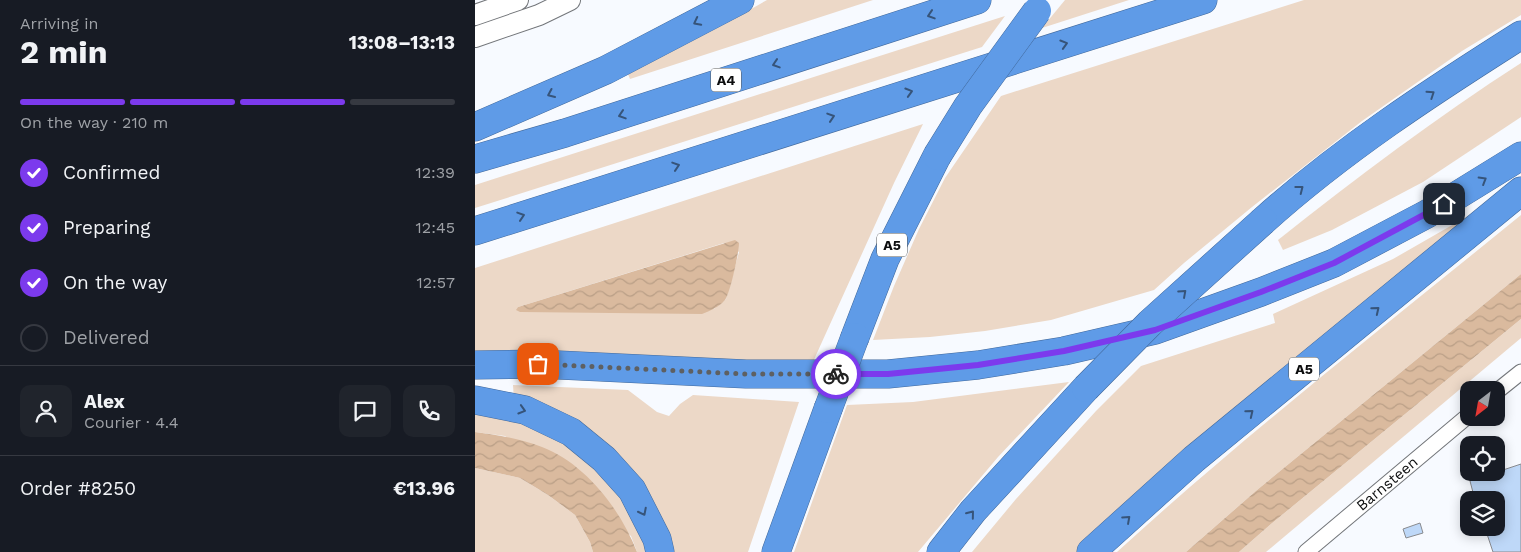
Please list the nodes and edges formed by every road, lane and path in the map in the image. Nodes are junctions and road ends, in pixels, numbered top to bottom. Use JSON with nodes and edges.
{"nodes":[{"id":1,"x":519,"y":0,"type":"edge"},
{"id":2,"x":570,"y":0,"type":"edge"},
{"id":3,"x":741,"y":0,"type":"edge"},
{"id":4,"x":977,"y":0,"type":"edge"},
{"id":5,"x":1045,"y":0,"type":"edge"},
{"id":6,"x":1203,"y":0,"type":"edge"},
{"id":7,"x":476,"y":12,"type":"edge"},
{"id":8,"x":479,"y":35,"type":"edge"},
{"id":9,"x":1521,"y":35,"type":"edge"},
{"id":10,"x":475,"y":127,"type":"edge"},
{"id":11,"x":1521,"y":156,"type":"edge"},
{"id":12,"x":475,"y":159,"type":"edge"},
{"id":13,"x":1521,"y":191,"type":"edge"},
{"id":14,"x":475,"y":230,"type":"edge"},
{"id":15,"x":475,"y":365,"type":"edge"},
{"id":16,"x":1521,"y":372,"type":"edge"},
{"id":17,"x":1505,"y":385,"type":"edge"},
{"id":18,"x":475,"y":400,"type":"edge"},
{"id":19,"x":1460,"y":423,"type":"edge"},
{"id":20,"x":660,"y":552,"type":"edge"},
{"id":21,"x":776,"y":552,"type":"edge"},
{"id":22,"x":941,"y":552,"type":"edge"},
{"id":23,"x":1091,"y":552,"type":"edge"},
{"id":24,"x":1306,"y":552,"type":"edge"}],
"edges":[{"from":1,"to":7,"type":"street"},
{"from":2,"to":8,"type":"street"},
{"from":3,"to":10,"type":"highway","one_way":true},
{"from":4,"to":12,"type":"highway","number":"A4","one_way":true},
{"from":5,"to":21,"type":"highway","number":"A5","bridge":true},
{"from":14,"to":6,"type":"highway","one_way":true},
{"from":7,"to":8,"type":"street"},
{"from":22,"to":9,"type":"highway","one_way":true,"bridge":true},
{"from":15,"to":11,"type":"highway","one_way":true},
{"from":23,"to":13,"type":"highway","number":"A5","one_way":true},
{"from":16,"to":17,"type":"street"},
{"from":18,"to":20,"type":"highway","one_way":true},
{"from":19,"to":24,"type":"street","name":"Barnsteen"}]}
